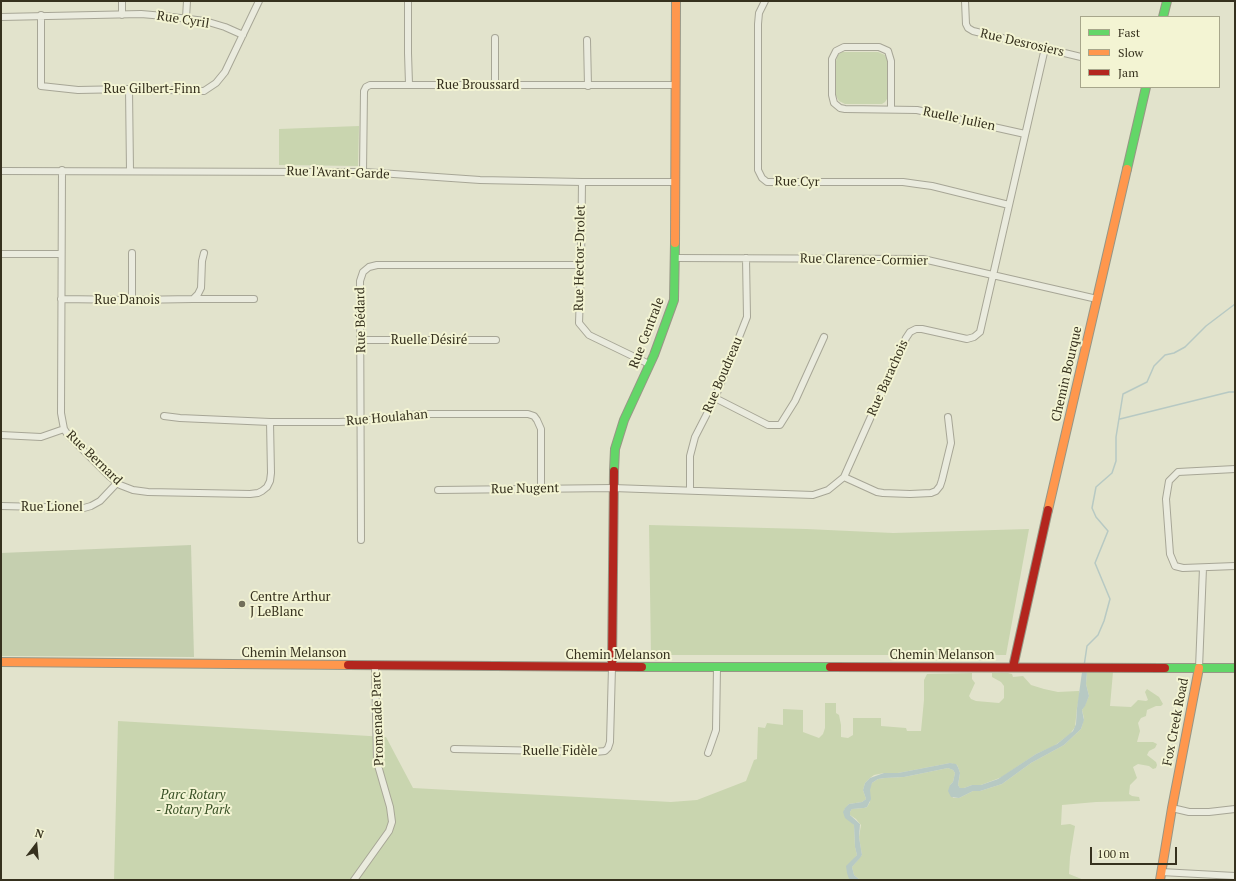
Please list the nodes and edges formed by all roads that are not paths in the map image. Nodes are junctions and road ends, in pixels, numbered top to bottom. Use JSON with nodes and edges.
{"nodes":[{"id":1,"x":122,"y":1,"type":"edge"},
{"id":2,"x":188,"y":1,"type":"edge"},
{"id":3,"x":259,"y":1,"type":"edge"},
{"id":4,"x":408,"y":1,"type":"edge"},
{"id":5,"x":676,"y":1,"type":"edge"},
{"id":6,"x":764,"y":1,"type":"edge"},
{"id":7,"x":965,"y":1,"type":"edge"},
{"id":8,"x":1168,"y":1,"type":"edge"},
{"id":9,"x":122,"y":14,"type":"junction"},
{"id":10,"x":41,"y":15,"type":"junction"},
{"id":11,"x":1164,"y":16,"type":"edge"},
{"id":12,"x":1,"y":17,"type":"edge"},
{"id":13,"x":186,"y":18,"type":"junction"},
{"id":14,"x":243,"y":35,"type":"junction"},
{"id":15,"x":495,"y":38,"type":"dead end"},
{"id":16,"x":587,"y":40,"type":"dead end"},
{"id":17,"x":1045,"y":48,"type":"junction"},
{"id":18,"x":1080,"y":57,"type":"edge"},
{"id":19,"x":409,"y":84,"type":"junction"},
{"id":20,"x":676,"y":85,"type":"junction"},
{"id":21,"x":495,"y":86,"type":"junction"},
{"id":22,"x":588,"y":86,"type":"junction"},
{"id":23,"x":1146,"y":88,"type":"edge"},
{"id":24,"x":129,"y":89,"type":"junction"},
{"id":25,"x":891,"y":109,"type":"junction"},
{"id":26,"x":1026,"y":134,"type":"junction"},
{"id":27,"x":1,"y":170,"type":"edge"},
{"id":28,"x":62,"y":170,"type":"junction"},
{"id":29,"x":130,"y":171,"type":"junction"},
{"id":30,"x":363,"y":172,"type":"junction"},
{"id":31,"x":582,"y":182,"type":"junction"},
{"id":32,"x":675,"y":182,"type":"junction"},
{"id":33,"x":1009,"y":205,"type":"junction"},
{"id":34,"x":132,"y":253,"type":"dead end"},
{"id":35,"x":204,"y":253,"type":"dead end"},
{"id":36,"x":1,"y":254,"type":"edge"},
{"id":37,"x":61,"y":254,"type":"junction"},
{"id":38,"x":675,"y":258,"type":"junction"},
{"id":39,"x":746,"y":258,"type":"junction"},
{"id":40,"x":581,"y":265,"type":"junction"},
{"id":41,"x":993,"y":274,"type":"junction"},
{"id":42,"x":61,"y":299,"type":"junction"},
{"id":43,"x":192,"y":299,"type":"junction"},
{"id":44,"x":254,"y":299,"type":"dead end"},
{"id":45,"x":1097,"y":299,"type":"junction"},
{"id":46,"x":132,"y":300,"type":"junction"},
{"id":47,"x":824,"y":337,"type":"dead end"},
{"id":48,"x":362,"y":340,"type":"junction"},
{"id":49,"x":496,"y":340,"type":"dead end"},
{"id":50,"x":649,"y":364,"type":"junction"},
{"id":51,"x":715,"y":398,"type":"junction"},
{"id":52,"x":164,"y":416,"type":"dead end"},
{"id":53,"x":948,"y":417,"type":"dead end"},
{"id":54,"x":362,"y":421,"type":"junction"},
{"id":55,"x":270,"y":422,"type":"junction"},
{"id":56,"x":64,"y":429,"type":"junction"},
{"id":57,"x":1,"y":435,"type":"edge"},
{"id":58,"x":1235,"y":469,"type":"edge"},
{"id":59,"x":844,"y":477,"type":"junction"},
{"id":60,"x":117,"y":482,"type":"junction"},
{"id":61,"x":613,"y":488,"type":"junction"},
{"id":62,"x":541,"y":489,"type":"junction"},
{"id":63,"x":438,"y":490,"type":"dead end"},
{"id":64,"x":690,"y":490,"type":"junction"},
{"id":65,"x":1,"y":506,"type":"edge"},
{"id":66,"x":361,"y":540,"type":"dead end"},
{"id":67,"x":1235,"y":566,"type":"edge"},
{"id":68,"x":1203,"y":568,"type":"junction"},
{"id":69,"x":1,"y":662,"type":"edge"},
{"id":70,"x":375,"y":666,"type":"junction"},
{"id":71,"x":612,"y":667,"type":"junction"},
{"id":72,"x":717,"y":667,"type":"junction"},
{"id":73,"x":1013,"y":667,"type":"junction"},
{"id":74,"x":1199,"y":668,"type":"junction"},
{"id":75,"x":1235,"y":668,"type":"edge"},
{"id":76,"x":454,"y":749,"type":"dead end"},
{"id":77,"x":708,"y":753,"type":"dead end"},
{"id":78,"x":1172,"y":808,"type":"junction"},
{"id":79,"x":1235,"y":809,"type":"edge"},
{"id":80,"x":1161,"y":876,"type":"edge"},
{"id":81,"x":1235,"y":876,"type":"edge"},
{"id":82,"x":354,"y":880,"type":"edge"}],
"edges":[{"from":1,"to":9,"type":"street"},
{"from":2,"to":13,"type":"street"},
{"from":3,"to":14,"type":"street","name":"Rue Gilbert-Finn"},
{"from":4,"to":19,"type":"street"},
{"from":5,"to":20,"type":"street","name":"Rue Centrale"},
{"from":6,"to":33,"type":"street","name":"Rue Cyr"},
{"from":7,"to":17,"type":"street","name":"Rue Desrosiers"},
{"from":8,"to":11,"type":"street"},
{"from":9,"to":10,"type":"street","name":"Rue Cyril"},
{"from":9,"to":13,"type":"street","name":"Rue Cyril"},
{"from":10,"to":12,"type":"street","name":"Rue Cyril"},
{"from":10,"to":24,"type":"street","name":"Rue Gilbert-Finn"},
{"from":13,"to":14,"type":"street","name":"Rue Cyril"},
{"from":14,"to":24,"type":"street","name":"Rue Gilbert-Finn"},
{"from":15,"to":21,"type":"street"},
{"from":16,"to":22,"type":"street"},
{"from":17,"to":18,"type":"street","name":"Rue Desrosiers"},
{"from":17,"to":26,"type":"street","name":"Rue Barachois"},
{"from":19,"to":21,"type":"street","name":"Rue Broussard"},
{"from":19,"to":30,"type":"street","name":"Rue Broussard"},
{"from":20,"to":22,"type":"street","name":"Rue Broussard"},
{"from":20,"to":32,"type":"street","name":"Rue Centrale"},
{"from":21,"to":22,"type":"street","name":"Rue Broussard"},
{"from":23,"to":45,"type":"street","name":"Chemin Bourque"},
{"from":24,"to":29,"type":"street"},
{"from":25,"to":25,"type":"street","name":"Ruelle Julien"},
{"from":25,"to":26,"type":"street","name":"Ruelle Julien"},
{"from":26,"to":33,"type":"street","name":"Rue Barachois"},
{"from":27,"to":28,"type":"street","name":"Rue l'Avant-Garde"},
{"from":28,"to":29,"type":"street","name":"Rue l'Avant-Garde"},
{"from":28,"to":37,"type":"street","name":"Rue Bernard"},
{"from":29,"to":30,"type":"street","name":"Rue l'Avant-Garde"},
{"from":30,"to":31,"type":"street","name":"Rue l'Avant-Garde"},
{"from":31,"to":32,"type":"street","name":"Rue l'Avant-Garde"},
{"from":31,"to":40,"type":"street","name":"Rue Hector-Drolet"},
{"from":32,"to":38,"type":"street","name":"Rue Centrale"},
{"from":33,"to":41,"type":"street","name":"Rue Barachois"},
{"from":34,"to":46,"type":"street"},
{"from":35,"to":43,"type":"street"},
{"from":36,"to":37,"type":"street"},
{"from":37,"to":42,"type":"street","name":"Rue Bernard"},
{"from":38,"to":39,"type":"street","name":"Rue Clarence-Cormier"},
{"from":38,"to":50,"type":"street","name":"Rue Centrale"},
{"from":39,"to":41,"type":"street","name":"Rue Clarence-Cormier"},
{"from":39,"to":51,"type":"street","name":"Rue Boudreau"},
{"from":40,"to":48,"type":"street","name":"Rue Bédard"},
{"from":40,"to":50,"type":"street","name":"Rue Hector-Drolet"},
{"from":41,"to":45,"type":"street","name":"Rue Clarence-Cormier"},
{"from":41,"to":59,"type":"street","name":"Rue Barachois"},
{"from":42,"to":46,"type":"street","name":"Rue Danois"},
{"from":42,"to":56,"type":"street","name":"Rue Bernard"},
{"from":43,"to":44,"type":"street","name":"Rue Danois"},
{"from":43,"to":46,"type":"street","name":"Rue Danois"},
{"from":45,"to":73,"type":"street","name":"Chemin Bourque"},
{"from":47,"to":51,"type":"street"},
{"from":48,"to":49,"type":"street","name":"Ruelle Désiré"},
{"from":48,"to":54,"type":"street","name":"Rue Bédard"},
{"from":50,"to":61,"type":"street","name":"Rue Centrale"},
{"from":51,"to":64,"type":"street","name":"Rue Boudreau"},
{"from":52,"to":55,"type":"street","name":"Rue Houlahan"},
{"from":53,"to":59,"type":"street"},
{"from":54,"to":55,"type":"street","name":"Rue Houlahan"},
{"from":54,"to":62,"type":"street","name":"Rue Houlahan"},
{"from":54,"to":66,"type":"street","name":"Rue Bédard"},
{"from":55,"to":60,"type":"street","name":"Rue Bernard"},
{"from":56,"to":57,"type":"street"},
{"from":56,"to":60,"type":"street","name":"Rue Bernard"},
{"from":58,"to":68,"type":"street"},
{"from":59,"to":64,"type":"street","name":"Rue Barachois"},
{"from":60,"to":65,"type":"street","name":"Rue Lionel"},
{"from":61,"to":62,"type":"street","name":"Rue Nugent"},
{"from":61,"to":64,"type":"street","name":"Rue Barachois"},
{"from":61,"to":71,"type":"street","name":"Rue Centrale"},
{"from":62,"to":63,"type":"street","name":"Rue Nugent"},
{"from":67,"to":68,"type":"street"},
{"from":68,"to":74,"type":"street","name":"Fox Creek Road"},
{"from":69,"to":70,"type":"street","name":"Chemin Melanson"},
{"from":70,"to":71,"type":"street","name":"Chemin Melanson"},
{"from":70,"to":82,"type":"street","name":"Promenade Parc"},
{"from":71,"to":72,"type":"street","name":"Chemin Melanson"},
{"from":71,"to":76,"type":"street","name":"Ruelle Fidèle"},
{"from":72,"to":73,"type":"street","name":"Chemin Melanson"},
{"from":72,"to":77,"type":"street"},
{"from":73,"to":74,"type":"street","name":"Chemin Melanson"},
{"from":74,"to":75,"type":"street","name":"Chemin Melanson"},
{"from":74,"to":78,"type":"street","name":"Fox Creek Road"},
{"from":78,"to":79,"type":"street"},
{"from":78,"to":80,"type":"street","name":"Fox Creek Road"},
{"from":80,"to":81,"type":"street"}]}
